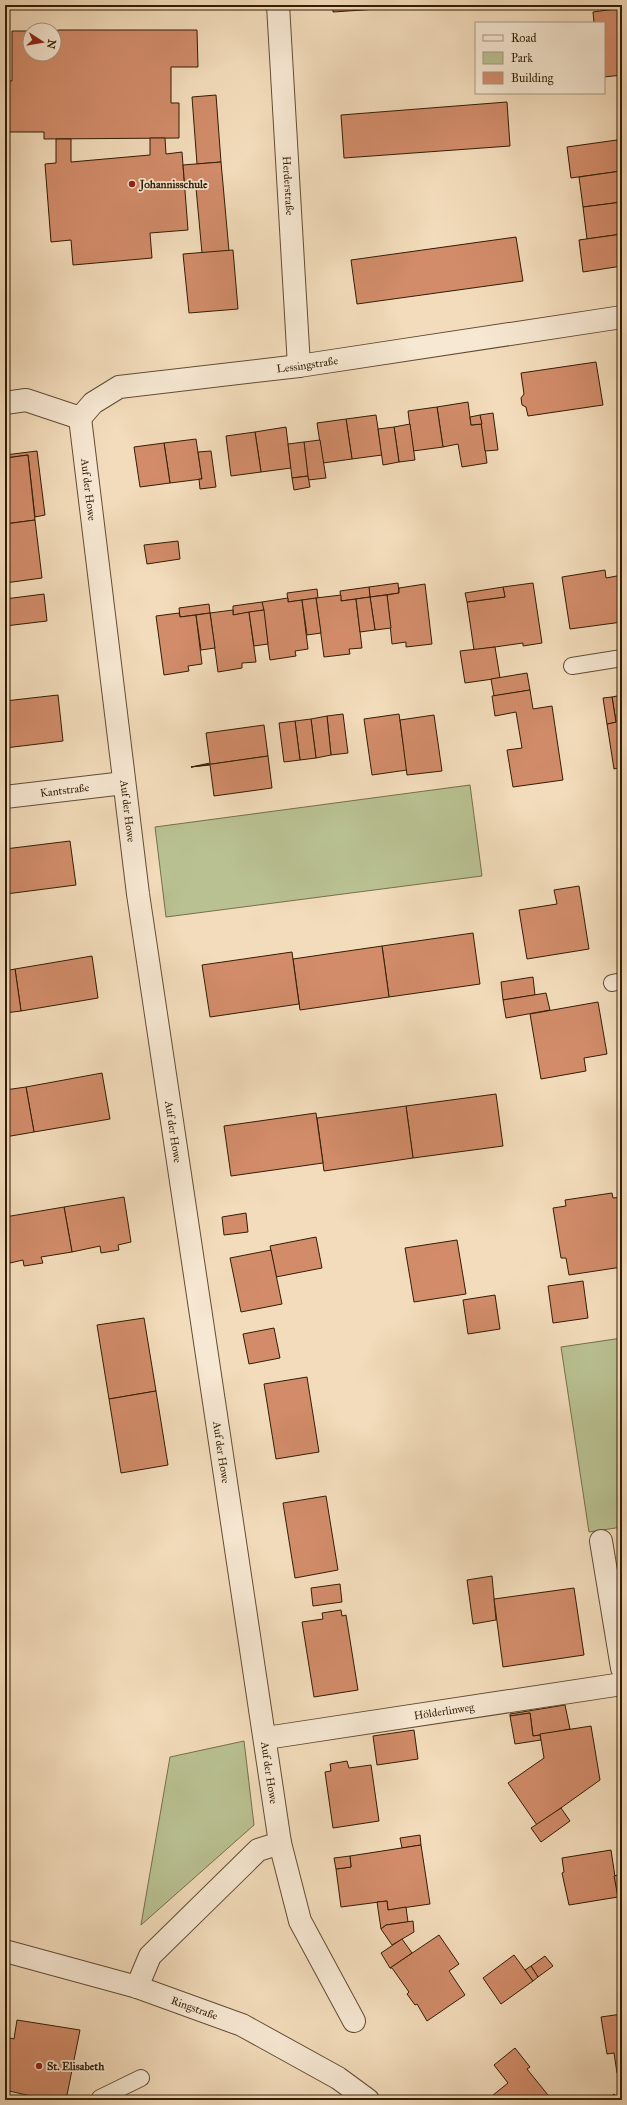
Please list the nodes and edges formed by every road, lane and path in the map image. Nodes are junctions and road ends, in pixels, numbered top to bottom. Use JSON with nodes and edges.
{"nodes":[{"id":1,"x":278,"y":5,"type":"edge"},
{"id":2,"x":622,"y":317,"type":"edge"},
{"id":3,"x":299,"y":366,"type":"junction"},
{"id":4,"x":5,"y":403,"type":"edge"},
{"id":5,"x":80,"y":418,"type":"junction"},
{"id":6,"x":622,"y":658,"type":"edge"},
{"id":7,"x":572,"y":666,"type":"dead end"},
{"id":8,"x":124,"y":783,"type":"junction"},
{"id":9,"x":5,"y":797,"type":"edge"},
{"id":10,"x":601,"y":1541,"type":"dead end"},
{"id":11,"x":622,"y":1668,"type":"edge"},
{"id":12,"x":622,"y":1684,"type":"edge"},
{"id":13,"x":266,"y":1738,"type":"junction"},
{"id":14,"x":280,"y":1843,"type":"junction"},
{"id":15,"x":5,"y":1951,"type":"edge"},
{"id":16,"x":137,"y":1987,"type":"junction"},
{"id":17,"x":354,"y":2021,"type":"dead end"},
{"id":18,"x":141,"y":2078,"type":"dead end"},
{"id":19,"x":99,"y":2100,"type":"edge"},
{"id":20,"x":368,"y":2100,"type":"edge"}],
"edges":[{"from":1,"to":3,"type":"street","name":"Herderstraße"},
{"from":2,"to":3,"type":"street","name":"Lessingstraße"},
{"from":3,"to":5,"type":"street","name":"Lessingstraße"},
{"from":4,"to":5,"type":"street"},
{"from":5,"to":8,"type":"street","name":"Auf der Howe"},
{"from":6,"to":7,"type":"lane"},
{"from":8,"to":9,"type":"street","name":"Kantstraße"},
{"from":8,"to":13,"type":"street","name":"Auf der Howe"},
{"from":10,"to":11,"type":"street"},
{"from":12,"to":13,"type":"street","name":"Hölderlinweg"},
{"from":13,"to":14,"type":"street","name":"Auf der Howe"},
{"from":14,"to":16,"type":"street"},
{"from":14,"to":17,"type":"street","name":"Auf der Howe"},
{"from":15,"to":16,"type":"street","name":"Ringstraße"},
{"from":16,"to":20,"type":"street","name":"Ringstraße"},
{"from":18,"to":19,"type":"lane"}]}
